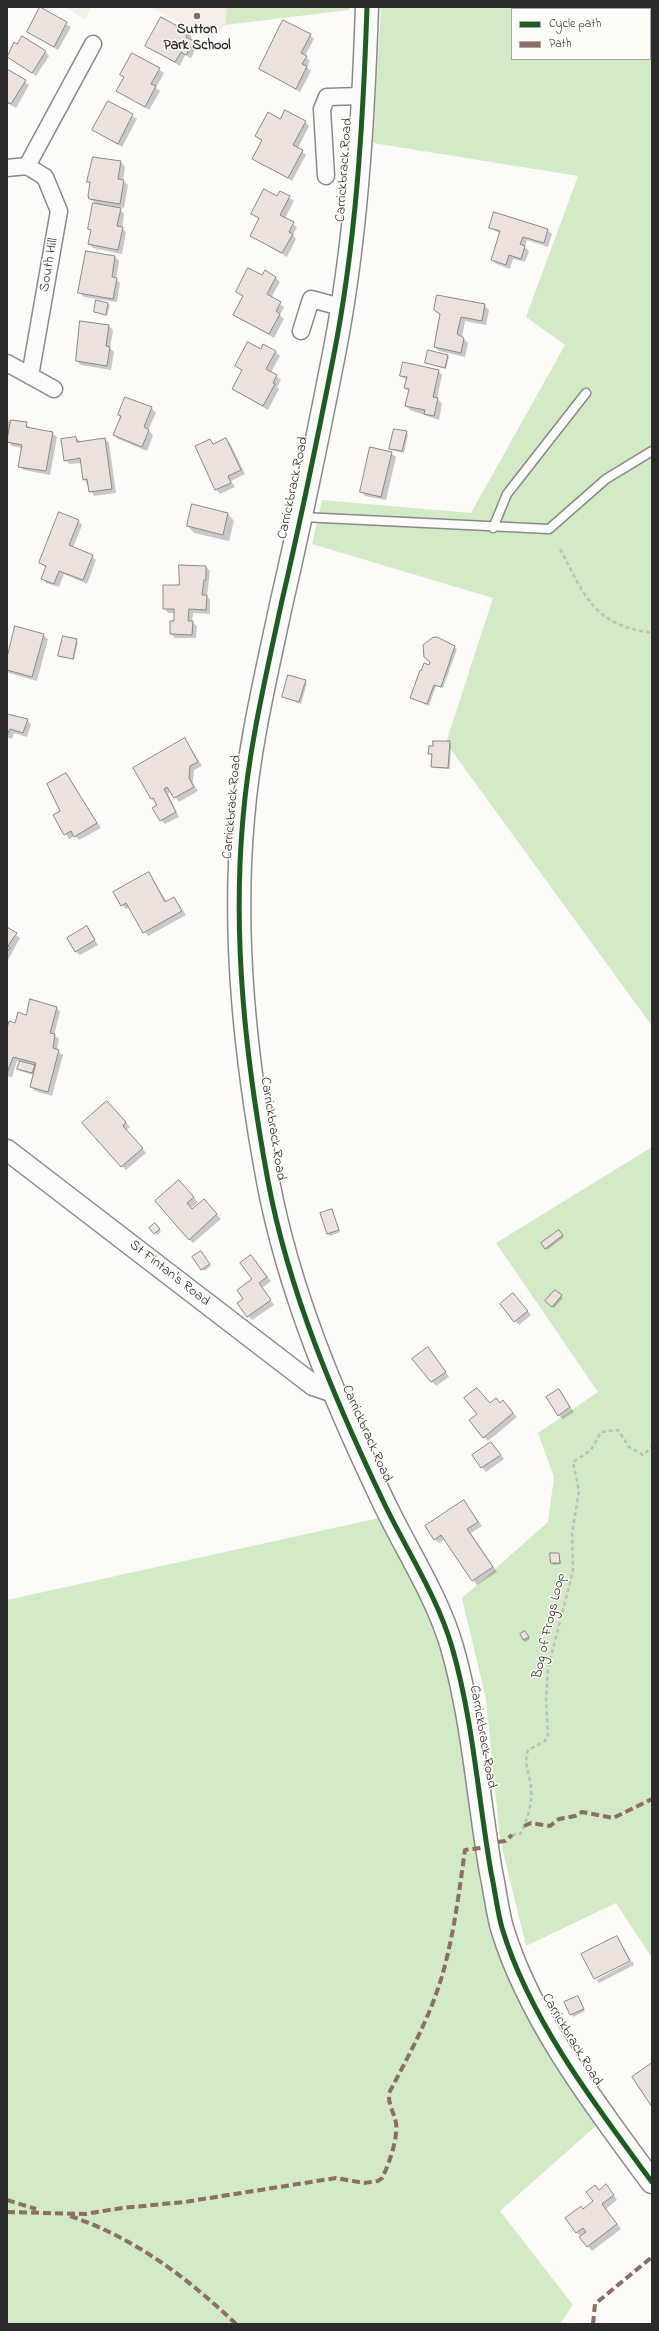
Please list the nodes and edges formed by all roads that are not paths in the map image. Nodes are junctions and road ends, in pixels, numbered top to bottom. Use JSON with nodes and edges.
{"nodes":[{"id":1,"x":367,"y":7,"type":"edge"},
{"id":2,"x":93,"y":44,"type":"dead end"},
{"id":3,"x":362,"y":96,"type":"junction"},
{"id":4,"x":27,"y":166,"type":"junction"},
{"id":5,"x":7,"y":168,"type":"edge"},
{"id":6,"x":326,"y":176,"type":"dead end"},
{"id":7,"x":341,"y":307,"type":"junction"},
{"id":8,"x":301,"y":331,"type":"dead end"},
{"id":9,"x":7,"y":363,"type":"edge"},
{"id":10,"x":30,"y":376,"type":"junction"},
{"id":11,"x":54,"y":389,"type":"dead end"},
{"id":12,"x":586,"y":393,"type":"dead end"},
{"id":13,"x":652,"y":451,"type":"edge"},
{"id":14,"x":301,"y":517,"type":"junction"},
{"id":15,"x":493,"y":528,"type":"junction"},
{"id":16,"x":7,"y":1150,"type":"edge"},
{"id":17,"x":334,"y":1392,"type":"junction"},
{"id":18,"x":652,"y":2182,"type":"edge"}],
"edges":[{"from":1,"to":3,"type":"main road","name":"Carrickbrack Road"},
{"from":2,"to":4,"type":"street"},
{"from":3,"to":6,"type":"street"},
{"from":3,"to":7,"type":"main road","name":"Carrickbrack Road"},
{"from":4,"to":5,"type":"street"},
{"from":4,"to":10,"type":"street","name":"South Hill"},
{"from":7,"to":8,"type":"street"},
{"from":7,"to":14,"type":"main road","name":"Carrickbrack Road"},
{"from":9,"to":10,"type":"street"},
{"from":10,"to":11,"type":"street"},
{"from":12,"to":15,"type":"lane"},
{"from":13,"to":15,"type":"lane"},
{"from":14,"to":15,"type":"lane"},
{"from":14,"to":17,"type":"main road","name":"Carrickbrack Road"},
{"from":16,"to":17,"type":"street","name":"St Fintan's Road"},
{"from":17,"to":18,"type":"main road","name":"Carrickbrack Road"}]}
